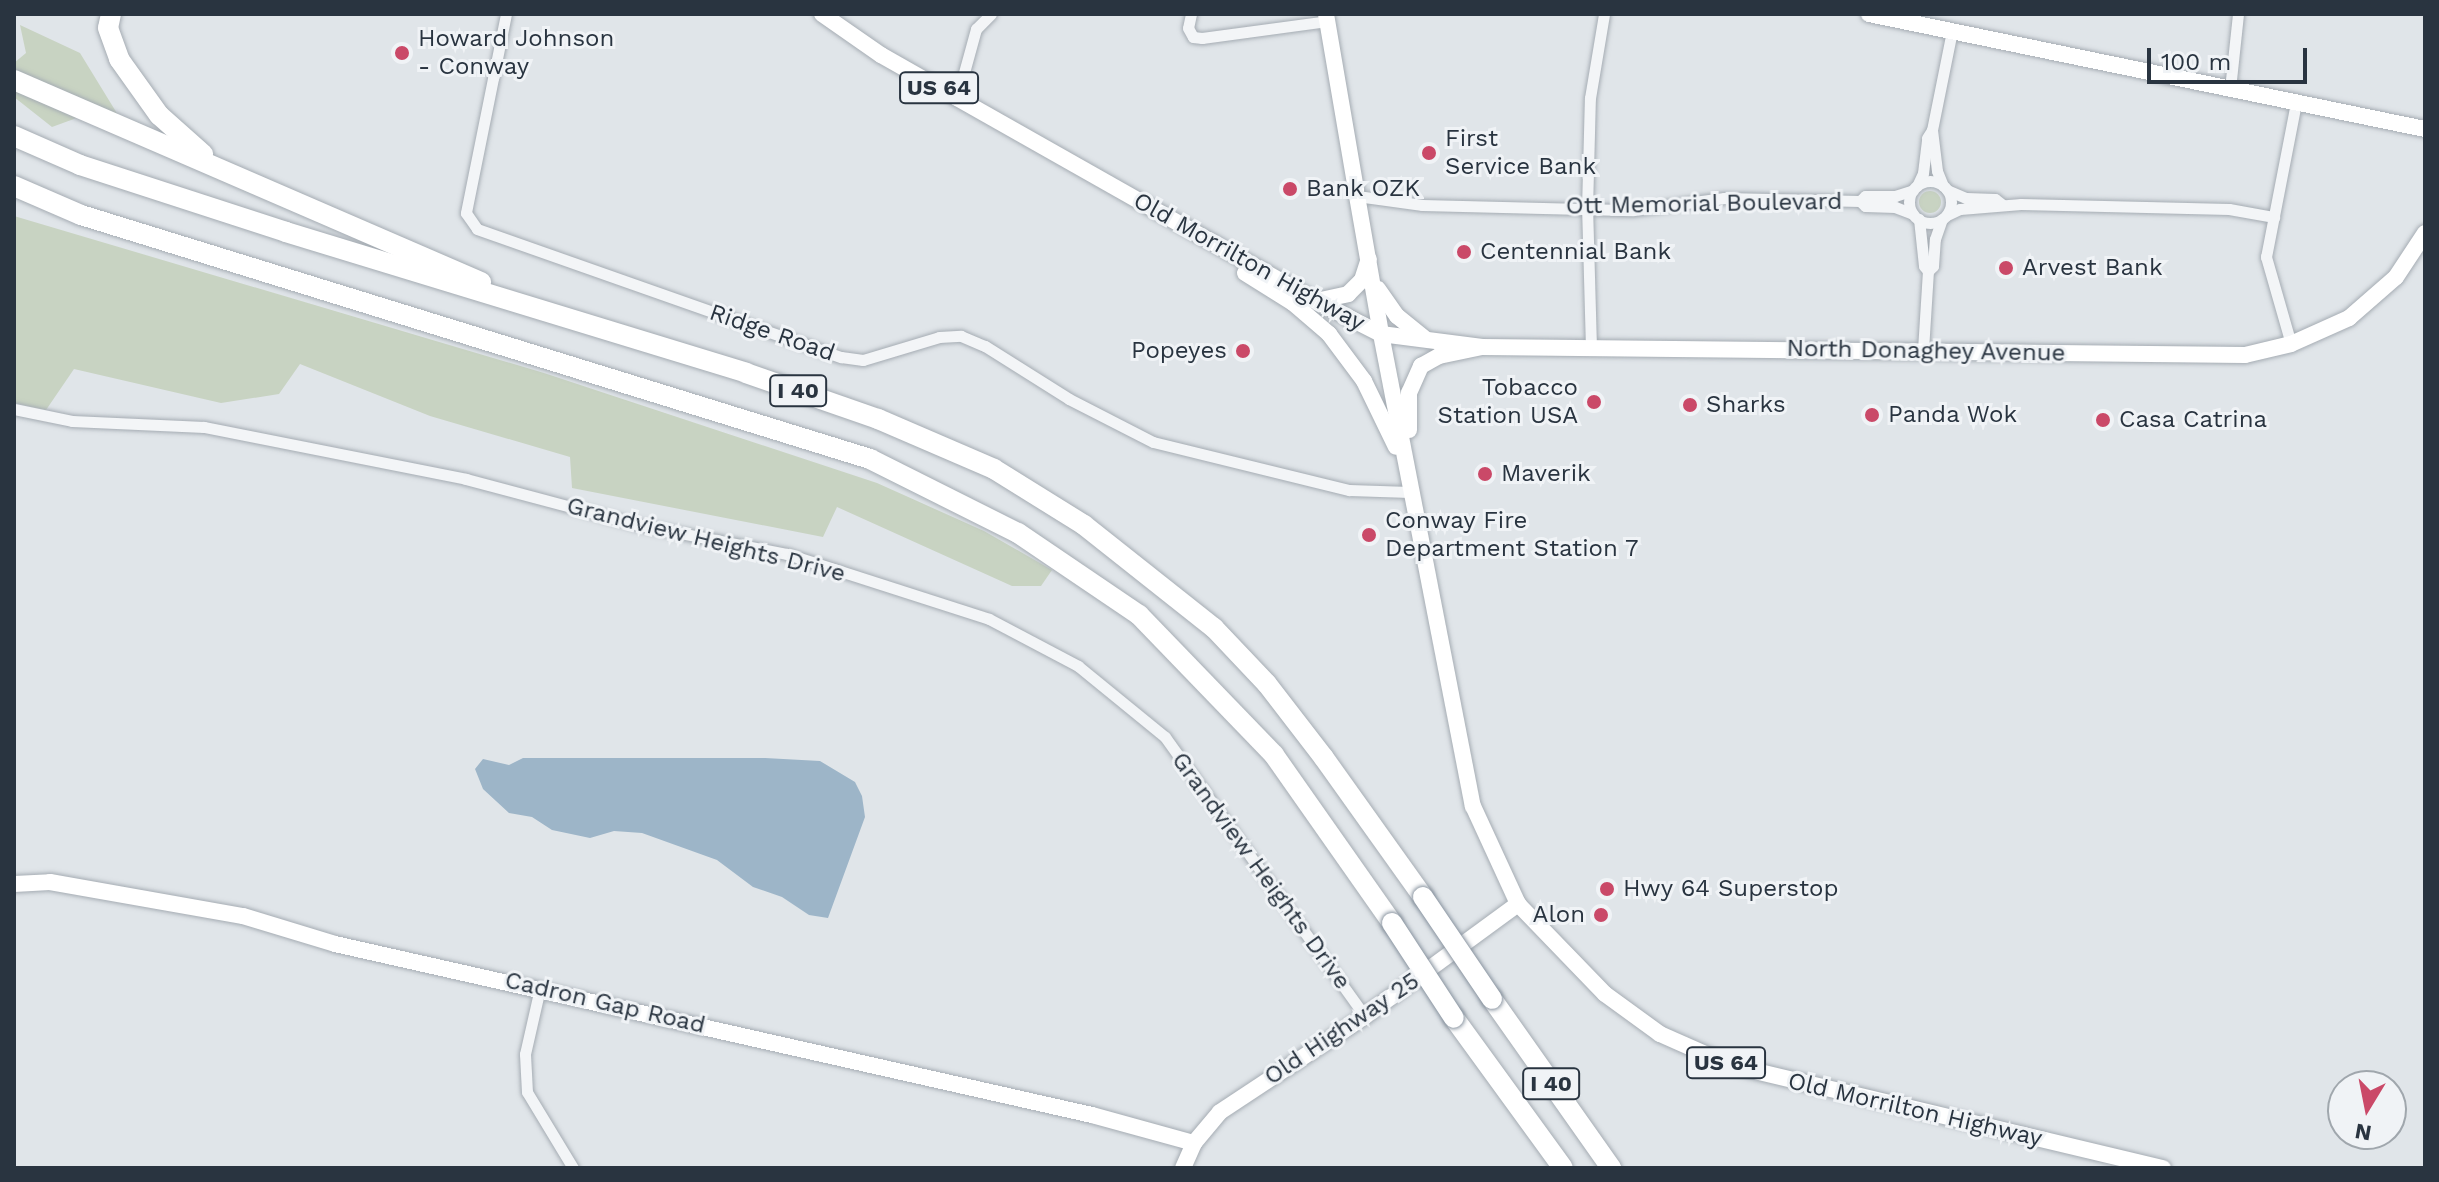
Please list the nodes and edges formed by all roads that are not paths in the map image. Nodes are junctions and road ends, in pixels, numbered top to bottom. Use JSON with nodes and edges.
{"nodes":[{"id":1,"x":111,"y":14,"type":"edge"},
{"id":2,"x":506,"y":14,"type":"edge"},
{"id":3,"x":822,"y":14,"type":"edge"},
{"id":4,"x":991,"y":14,"type":"edge"},
{"id":5,"x":1191,"y":14,"type":"edge"},
{"id":6,"x":1604,"y":14,"type":"edge"},
{"id":7,"x":1869,"y":14,"type":"edge"},
{"id":8,"x":2238,"y":14,"type":"edge"},
{"id":9,"x":1326,"y":18,"type":"edge"},
{"id":10,"x":1952,"y":31,"type":"junction"},
{"id":11,"x":14,"y":80,"type":"edge"},
{"id":12,"x":2230,"y":89,"type":"junction"},
{"id":13,"x":957,"y":98,"type":"junction"},
{"id":14,"x":2296,"y":103,"type":"junction"},
{"id":15,"x":2425,"y":129,"type":"edge"},
{"id":16,"x":1932,"y":130,"type":"junction"},
{"id":17,"x":14,"y":136,"type":"edge"},
{"id":18,"x":222,"y":169,"type":"junction"},
{"id":19,"x":14,"y":186,"type":"edge"},
{"id":20,"x":1915,"y":188,"type":"junction"},
{"id":21,"x":1945,"y":188,"type":"junction"},
{"id":22,"x":1356,"y":193,"type":"junction"},
{"id":23,"x":14,"y":195,"type":"edge"},
{"id":24,"x":1860,"y":201,"type":"junction"},
{"id":25,"x":2003,"y":205,"type":"junction"},
{"id":26,"x":1587,"y":209,"type":"junction"},
{"id":27,"x":1161,"y":214,"type":"junction"},
{"id":28,"x":81,"y":215,"type":"junction"},
{"id":29,"x":1916,"y":216,"type":"junction"},
{"id":30,"x":1944,"y":217,"type":"junction"},
{"id":31,"x":2274,"y":217,"type":"junction"},
{"id":32,"x":2425,"y":233,"type":"edge"},
{"id":33,"x":1369,"y":259,"type":"junction"},
{"id":34,"x":1928,"y":271,"type":"junction"},
{"id":35,"x":1373,"y":279,"type":"junction"},
{"id":36,"x":1316,"y":301,"type":"junction"},
{"id":37,"x":611,"y":334,"type":"junction"},
{"id":38,"x":1381,"y":334,"type":"junction"},
{"id":39,"x":1429,"y":341,"type":"junction"},
{"id":40,"x":2291,"y":344,"type":"junction"},
{"id":41,"x":1482,"y":347,"type":"junction"},
{"id":42,"x":1591,"y":348,"type":"junction"},
{"id":43,"x":1923,"y":350,"type":"junction"},
{"id":44,"x":14,"y":409,"type":"edge"},
{"id":45,"x":1410,"y":492,"type":"junction"},
{"id":46,"x":14,"y":884,"type":"edge"},
{"id":47,"x":1518,"y":904,"type":"junction"},
{"id":48,"x":540,"y":988,"type":"junction"},
{"id":49,"x":1365,"y":1016,"type":"junction"},
{"id":50,"x":1194,"y":1143,"type":"junction"},
{"id":51,"x":573,"y":1168,"type":"edge"},
{"id":52,"x":1183,"y":1168,"type":"edge"},
{"id":53,"x":1563,"y":1168,"type":"edge"},
{"id":54,"x":1611,"y":1168,"type":"edge"},
{"id":55,"x":2163,"y":1168,"type":"edge"}],
"edges":[{"from":1,"to":18,"type":"highway"},
{"from":2,"to":45,"type":"street","name":"Ridge Road"},
{"from":3,"to":13,"type":"street","name":"Old Morrilton Highway","number":"US 64"},
{"from":4,"to":13,"type":"street"},
{"from":5,"to":9,"type":"street"},
{"from":6,"to":26,"type":"street"},
{"from":7,"to":10,"type":"street"},
{"from":8,"to":12,"type":"street"},
{"from":9,"to":22,"type":"street"},
{"from":10,"to":12,"type":"street"},
{"from":10,"to":16,"type":"street"},
{"from":11,"to":18,"type":"highway"},
{"from":12,"to":14,"type":"street"},
{"from":13,"to":27,"type":"street","name":"Old Morrilton Highway","number":"US 64"},
{"from":14,"to":15,"type":"street"},
{"from":14,"to":31,"type":"street"},
{"from":16,"to":20,"type":"street"},
{"from":16,"to":21,"type":"street"},
{"from":17,"to":37,"type":"highway","number":"I 40"},
{"from":18,"to":37,"type":"highway"},
{"from":19,"to":28,"type":"highway","number":"I 40"},
{"from":20,"to":21,"type":"street"},
{"from":20,"to":24,"type":"street","name":"Ott Memorial Boulevard"},
{"from":20,"to":29,"type":"street"},
{"from":21,"to":25,"type":"street"},
{"from":21,"to":30,"type":"street"},
{"from":22,"to":26,"type":"street","name":"Ott Memorial Boulevard"},
{"from":22,"to":33,"type":"street"},
{"from":23,"to":28,"type":"highway"},
{"from":24,"to":26,"type":"street","name":"Ott Memorial Boulevard"},
{"from":24,"to":29,"type":"street","name":"Ott Memorial Boulevard"},
{"from":25,"to":30,"type":"street"},
{"from":25,"to":31,"type":"street"},
{"from":26,"to":42,"type":"street"},
{"from":27,"to":36,"type":"street","name":"Old Morrilton Highway","number":"US 64"},
{"from":27,"to":45,"type":"street"},
{"from":28,"to":53,"type":"highway","number":"I 40","bridge":true},
{"from":29,"to":30,"type":"street"},
{"from":29,"to":34,"type":"street"},
{"from":30,"to":34,"type":"street"},
{"from":31,"to":40,"type":"street"},
{"from":32,"to":40,"type":"street","name":"North Donaghey Avenue"},
{"from":33,"to":35,"type":"street"},
{"from":33,"to":36,"type":"street"},
{"from":34,"to":43,"type":"street"},
{"from":35,"to":38,"type":"street"},
{"from":35,"to":39,"type":"street"},
{"from":36,"to":38,"type":"street","name":"Old Morrilton Highway","number":"US 64"},
{"from":37,"to":54,"type":"highway","number":"I 40","bridge":true},
{"from":38,"to":39,"type":"street","name":"North Donaghey Avenue"},
{"from":38,"to":45,"type":"street","name":"Old Morrilton Highway","number":"US 64"},
{"from":39,"to":41,"type":"street","name":"North Donaghey Avenue"},
{"from":40,"to":43,"type":"street","name":"North Donaghey Avenue"},
{"from":41,"to":42,"type":"street","name":"North Donaghey Avenue"},
{"from":41,"to":45,"type":"street"},
{"from":42,"to":43,"type":"street","name":"North Donaghey Avenue"},
{"from":44,"to":49,"type":"street","name":"Grandview Heights Drive"},
{"from":45,"to":47,"type":"street","name":"Old Morrilton Highway","number":"US 64"},
{"from":46,"to":48,"type":"street","name":"Cadron Gap Road"},
{"from":47,"to":49,"type":"street","name":"Old Highway 25"},
{"from":47,"to":55,"type":"street","name":"Old Morrilton Highway","number":"US 64"},
{"from":48,"to":50,"type":"street","name":"Cadron Gap Road"},
{"from":48,"to":51,"type":"street"},
{"from":49,"to":50,"type":"street","name":"Old Highway 25"},
{"from":50,"to":52,"type":"street","name":"Old Highway 25"}]}
